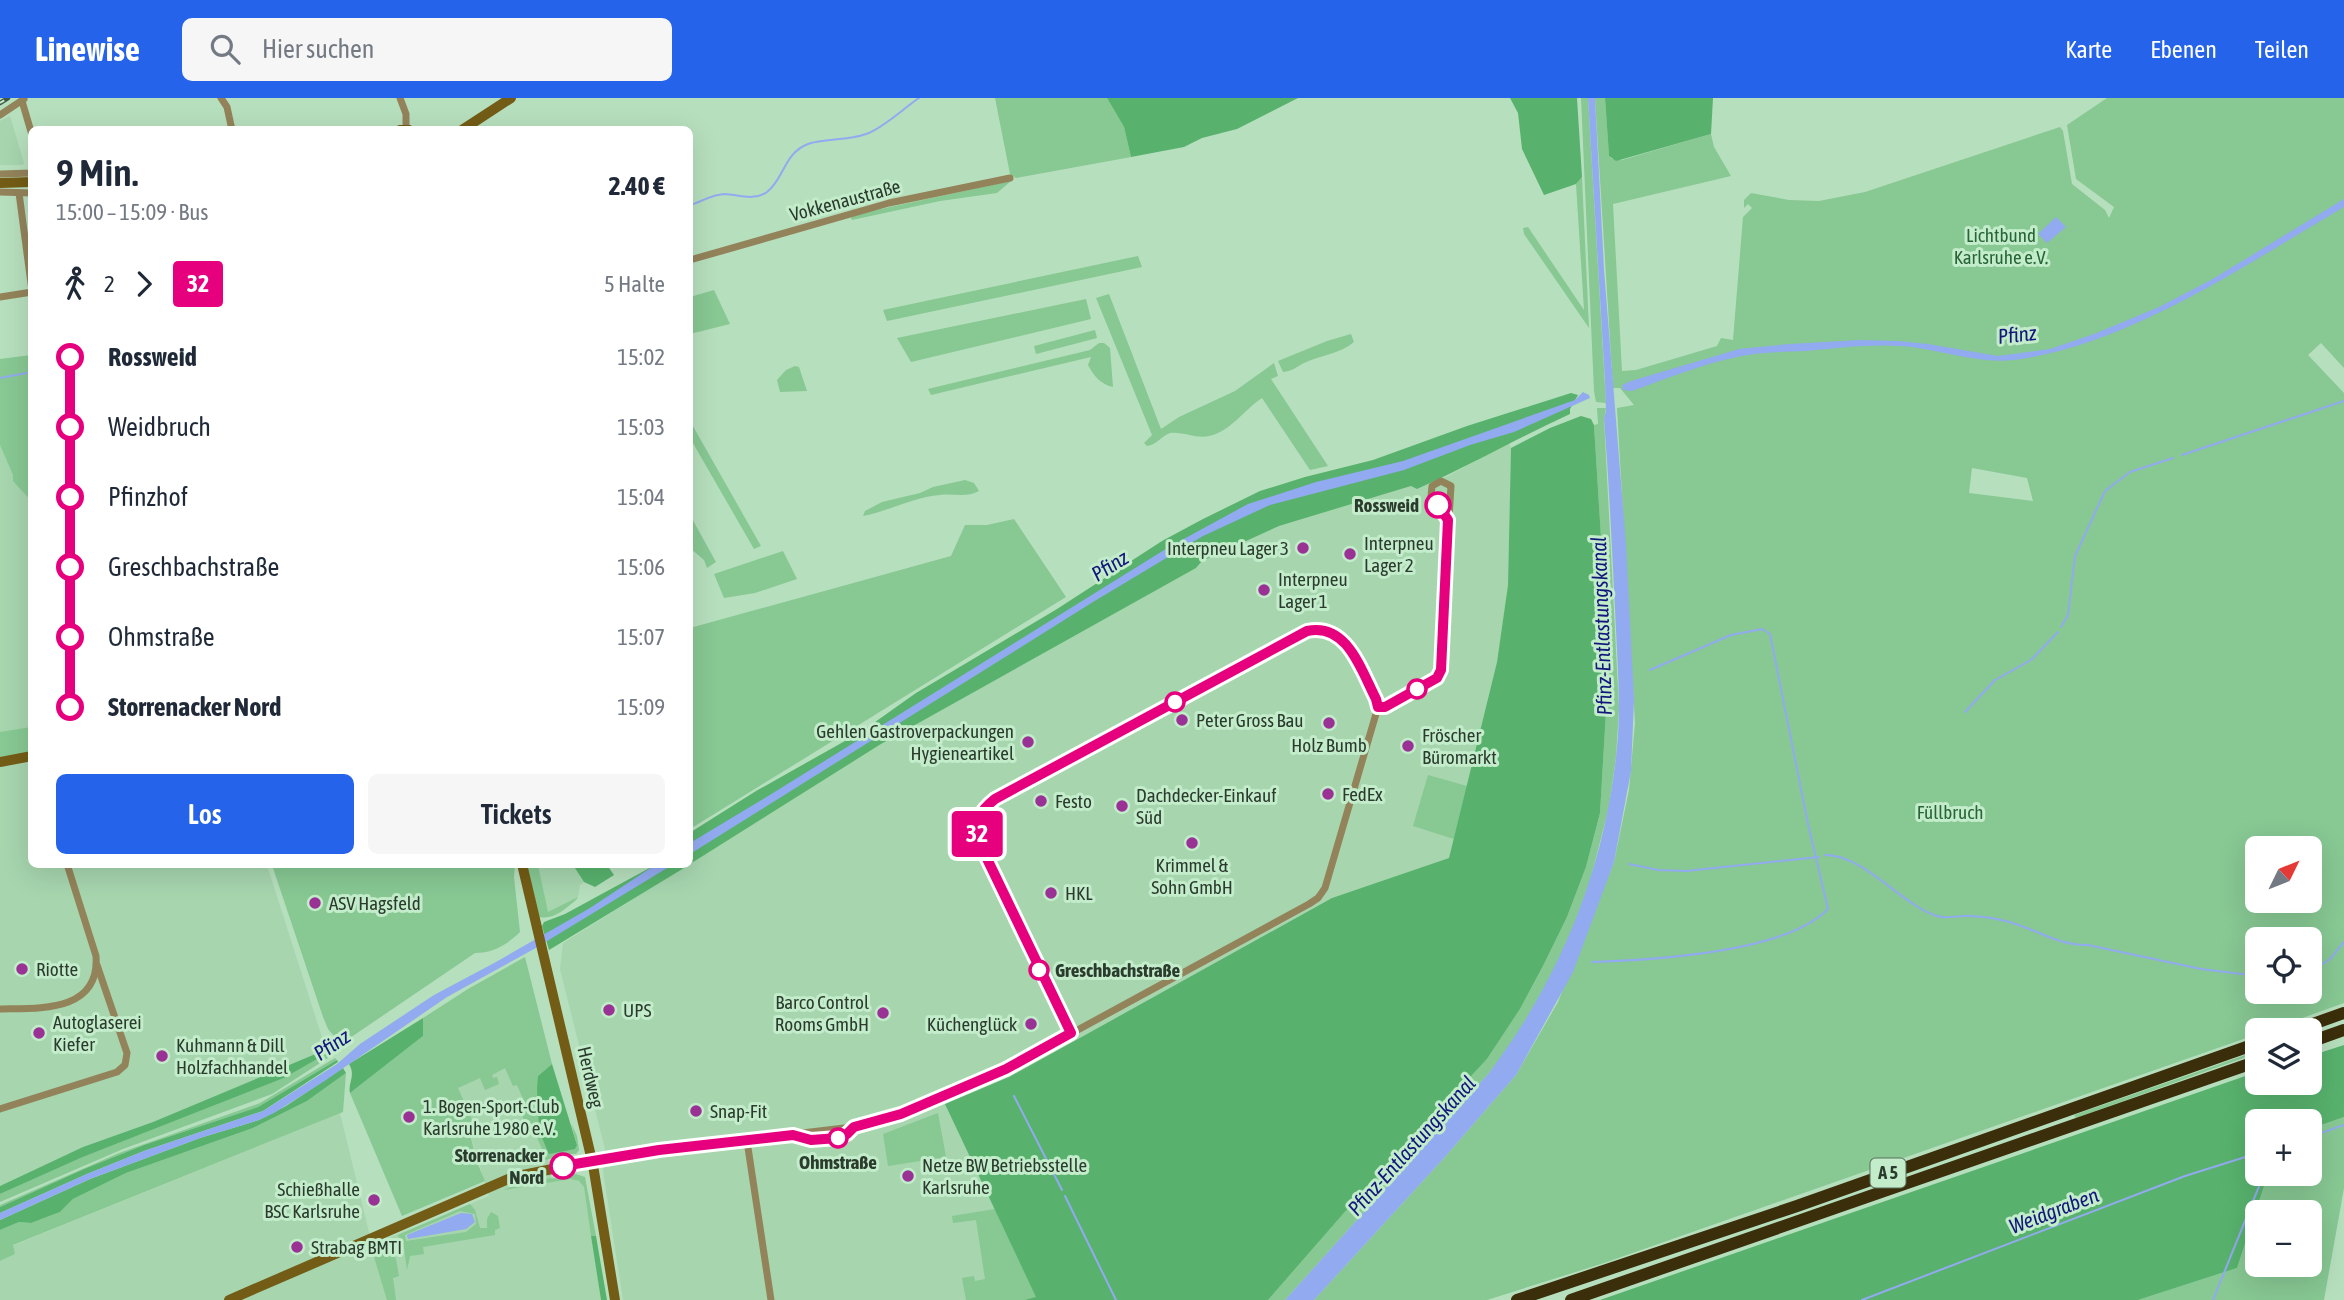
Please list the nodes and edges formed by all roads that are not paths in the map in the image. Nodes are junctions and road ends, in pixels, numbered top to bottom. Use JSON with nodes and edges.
{"nodes":[{"id":1,"x":221,"y":98,"type":"edge"},
{"id":2,"x":400,"y":98,"type":"edge"},
{"id":3,"x":511,"y":98,"type":"edge"},
{"id":4,"x":24,"y":99,"type":"edge"},
{"id":5,"x":0,"y":115,"type":"edge"},
{"id":6,"x":30,"y":126,"type":"edge"},
{"id":7,"x":231,"y":126,"type":"edge"},
{"id":8,"x":408,"y":126,"type":"edge"},
{"id":9,"x":467,"y":126,"type":"edge"},
{"id":10,"x":0,"y":174,"type":"edge"},
{"id":11,"x":28,"y":176,"type":"edge"},
{"id":12,"x":28,"y":176,"type":"edge"},
{"id":13,"x":1010,"y":178,"type":"dead end"},
{"id":14,"x":0,"y":183,"type":"edge"},
{"id":15,"x":0,"y":192,"type":"edge"},
{"id":16,"x":19,"y":192,"type":"junction"},
{"id":17,"x":28,"y":192,"type":"edge"},
{"id":18,"x":693,"y":259,"type":"edge"},
{"id":19,"x":28,"y":261,"type":"edge"},
{"id":20,"x":28,"y":292,"type":"edge"},
{"id":21,"x":0,"y":297,"type":"edge"},
{"id":22,"x":1448,"y":520,"type":"junction"},
{"id":23,"x":1378,"y":707,"type":"junction"},
{"id":24,"x":28,"y":757,"type":"edge"},
{"id":25,"x":0,"y":762,"type":"edge"},
{"id":26,"x":68,"y":868,"type":"edge"},
{"id":27,"x":524,"y":868,"type":"edge"},
{"id":28,"x":97,"y":965,"type":"junction"},
{"id":29,"x":0,"y":1009,"type":"edge"},
{"id":30,"x":2344,"y":1013,"type":"edge"},
{"id":31,"x":2322,"y":1021,"type":"edge"},
{"id":32,"x":2344,"y":1030,"type":"edge"},
{"id":33,"x":1071,"y":1033,"type":"junction"},
{"id":34,"x":2322,"y":1038,"type":"edge"},
{"id":35,"x":2245,"y":1048,"type":"edge"},
{"id":36,"x":2245,"y":1066,"type":"edge"},
{"id":37,"x":0,"y":1109,"type":"edge"},
{"id":38,"x":747,"y":1141,"type":"junction"},
{"id":39,"x":592,"y":1161,"type":"junction"},
{"id":40,"x":229,"y":1300,"type":"edge"},
{"id":41,"x":615,"y":1300,"type":"edge"},
{"id":42,"x":771,"y":1300,"type":"edge"},
{"id":43,"x":1517,"y":1300,"type":"edge"},
{"id":44,"x":1570,"y":1300,"type":"edge"}],
"edges":[{"from":1,"to":7,"type":"street"},
{"from":2,"to":8,"type":"street"},
{"from":3,"to":9,"type":"main road"},
{"from":4,"to":5,"type":"street"},
{"from":4,"to":6,"type":"street"},
{"from":10,"to":11,"type":"street"},
{"from":12,"to":14,"type":"main road"},
{"from":13,"to":18,"type":"street","name":"Vokkenaustraße"},
{"from":15,"to":16,"type":"street"},
{"from":16,"to":17,"type":"street"},
{"from":16,"to":19,"type":"street"},
{"from":20,"to":21,"type":"street"},
{"from":22,"to":22,"type":"street"},
{"from":22,"to":23,"type":"street"},
{"from":23,"to":33,"type":"street"},
{"from":23,"to":33,"type":"street"},
{"from":24,"to":25,"type":"main road"},
{"from":26,"to":28,"type":"street"},
{"from":27,"to":39,"type":"main road","name":"Herdweg"},
{"from":28,"to":29,"type":"street"},
{"from":28,"to":37,"type":"street"},
{"from":30,"to":31,"type":"highway"},
{"from":32,"to":34,"type":"highway"},
{"from":33,"to":38,"type":"street"},
{"from":35,"to":43,"type":"highway","number":"A 5"},
{"from":36,"to":44,"type":"highway","number":"A 5"},
{"from":38,"to":39,"type":"street"},
{"from":38,"to":42,"type":"street"},
{"from":39,"to":40,"type":"main road"},
{"from":39,"to":41,"type":"main road","name":"Herdweg"}]}
